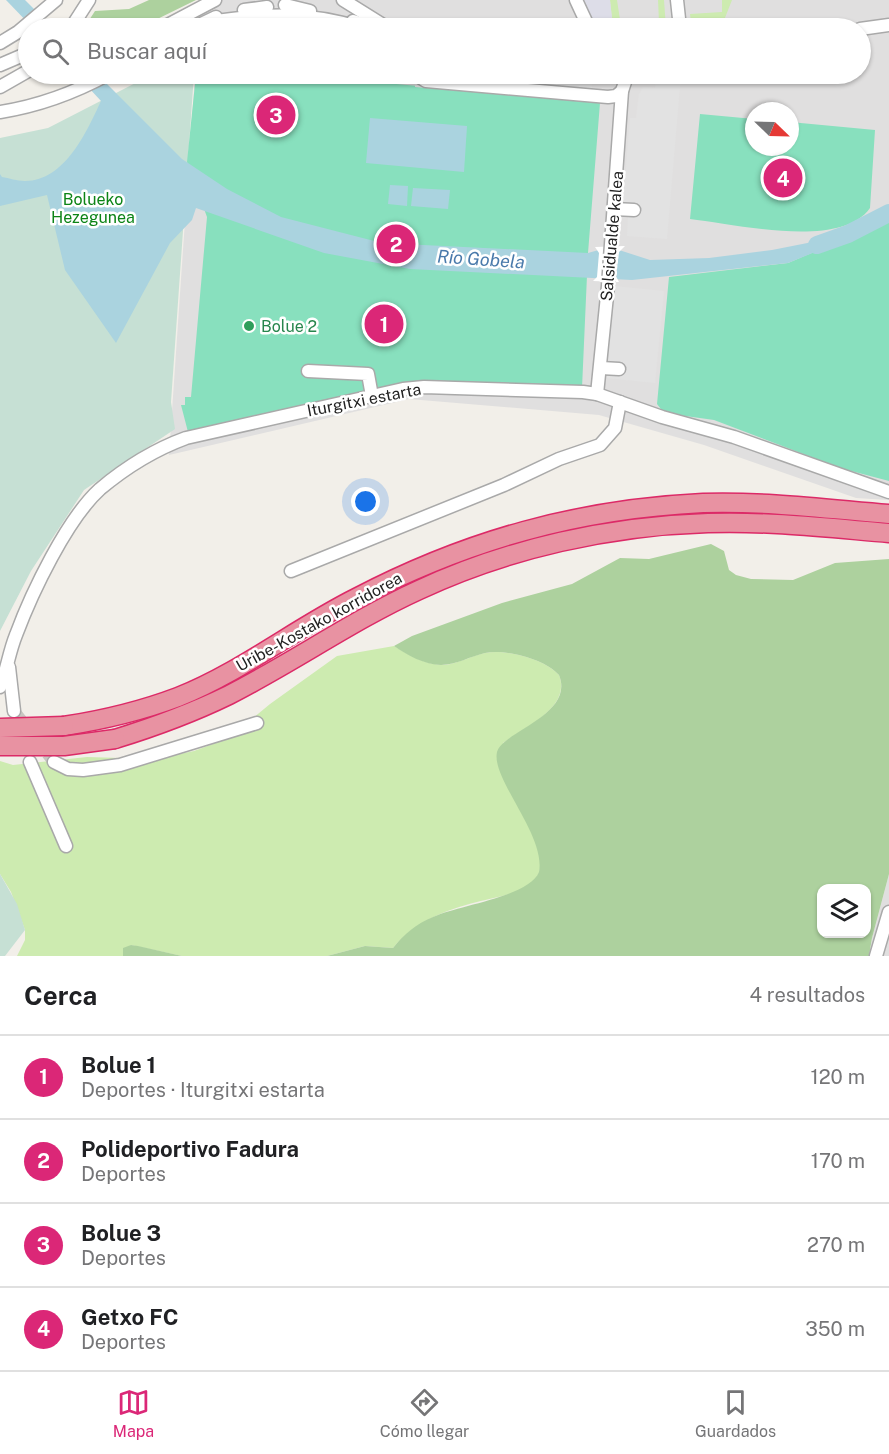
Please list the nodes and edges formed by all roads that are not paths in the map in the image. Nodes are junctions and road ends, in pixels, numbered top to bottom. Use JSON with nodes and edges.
{"nodes":[{"id":1,"x":56,"y":0,"type":"edge"},
{"id":2,"x":89,"y":0,"type":"edge"},
{"id":3,"x":214,"y":0,"type":"edge"},
{"id":4,"x":255,"y":0,"type":"edge"},
{"id":5,"x":343,"y":0,"type":"edge"},
{"id":6,"x":576,"y":0,"type":"edge"},
{"id":7,"x":677,"y":0,"type":"edge"},
{"id":8,"x":289,"y":3,"type":"edge"},
{"id":9,"x":267,"y":7,"type":"junction"},
{"id":10,"x":35,"y":18,"type":"edge"},
{"id":11,"x":77,"y":18,"type":"edge"},
{"id":12,"x":181,"y":18,"type":"edge"},
{"id":13,"x":218,"y":18,"type":"edge"},
{"id":14,"x":230,"y":18,"type":"edge"},
{"id":15,"x":306,"y":18,"type":"edge"},
{"id":16,"x":343,"y":18,"type":"edge"},
{"id":17,"x":372,"y":18,"type":"edge"},
{"id":18,"x":585,"y":18,"type":"edge"},
{"id":19,"x":679,"y":18,"type":"edge"},
{"id":20,"x":889,"y":26,"type":"edge"},
{"id":21,"x":871,"y":28,"type":"edge"},
{"id":22,"x":18,"y":32,"type":"edge"},
{"id":23,"x":0,"y":42,"type":"edge"},
{"id":24,"x":18,"y":57,"type":"edge"},
{"id":25,"x":0,"y":65,"type":"edge"},
{"id":26,"x":18,"y":79,"type":"edge"},
{"id":27,"x":91,"y":84,"type":"edge"},
{"id":28,"x":461,"y":84,"type":"edge"},
{"id":29,"x":625,"y":84,"type":"edge"},
{"id":30,"x":628,"y":84,"type":"edge"},
{"id":31,"x":0,"y":87,"type":"edge"},
{"id":32,"x":0,"y":112,"type":"edge"},
{"id":33,"x":614,"y":209,"type":"junction"},
{"id":34,"x":634,"y":210,"type":"dead end"},
{"id":35,"x":601,"y":368,"type":"junction"},
{"id":36,"x":619,"y":369,"type":"dead end"},
{"id":37,"x":308,"y":371,"type":"dead end"},
{"id":38,"x":597,"y":394,"type":"junction"},
{"id":39,"x":372,"y":396,"type":"junction"},
{"id":40,"x":620,"y":402,"type":"junction"},
{"id":41,"x":889,"y":492,"type":"edge"},
{"id":42,"x":889,"y":514,"type":"edge"},
{"id":43,"x":889,"y":533,"type":"edge"},
{"id":44,"x":291,"y":572,"type":"dead end"},
{"id":45,"x":9,"y":666,"type":"junction"},
{"id":46,"x":0,"y":687,"type":"edge"},
{"id":47,"x":14,"y":711,"type":"tunnel mouth"},
{"id":48,"x":257,"y":723,"type":"dead end"},
{"id":49,"x":0,"y":728,"type":"edge"},
{"id":50,"x":0,"y":746,"type":"edge"},
{"id":51,"x":30,"y":762,"type":"dead end"},
{"id":52,"x":54,"y":762,"type":"tunnel mouth"},
{"id":53,"x":66,"y":846,"type":"dead end"},
{"id":54,"x":889,"y":912,"type":"edge"},
{"id":55,"x":876,"y":956,"type":"edge"}],
"edges":[{"from":1,"to":10,"type":"street"},
{"from":2,"to":11,"type":"street"},
{"from":3,"to":12,"type":"street"},
{"from":4,"to":9,"type":"street"},
{"from":5,"to":17,"type":"street"},
{"from":6,"to":18,"type":"street"},
{"from":7,"to":19,"type":"street"},
{"from":8,"to":9,"type":"street"},
{"from":8,"to":16,"type":"street"},
{"from":9,"to":13,"type":"street"},
{"from":14,"to":15,"type":"street"},
{"from":20,"to":21,"type":"street"},
{"from":22,"to":23,"type":"street"},
{"from":24,"to":25,"type":"street"},
{"from":26,"to":31,"type":"street"},
{"from":27,"to":32,"type":"street"},
{"from":28,"to":29,"type":"street"},
{"from":30,"to":33,"type":"street","name":"Salsidualde kalea"},
{"from":33,"to":34,"type":"street"},
{"from":33,"to":35,"type":"street","name":"Salsidualde kalea"},
{"from":35,"to":36,"type":"street"},
{"from":35,"to":38,"type":"street","name":"Salsidualde kalea"},
{"from":37,"to":39,"type":"street"},
{"from":38,"to":39,"type":"street","name":"Iturgitxi estarta"},
{"from":38,"to":40,"type":"street","name":"Iturgitxi estarta"},
{"from":39,"to":45,"type":"street","name":"Iturgitxi estarta"},
{"from":40,"to":41,"type":"street","name":"Iturgitxi estarta"},
{"from":40,"to":44,"type":"street"},
{"from":42,"to":49,"type":"highway","name":"Uribe-Kostako korridorea","bridge":true},
{"from":43,"to":50,"type":"highway","name":"Uribe-Kostako korridorea","bridge":true},
{"from":45,"to":46,"type":"street","name":"Iturgitxi estarta"},
{"from":45,"to":47,"type":"street"},
{"from":48,"to":52,"type":"street"},
{"from":51,"to":53,"type":"street"},
{"from":54,"to":55,"type":"street"}]}
